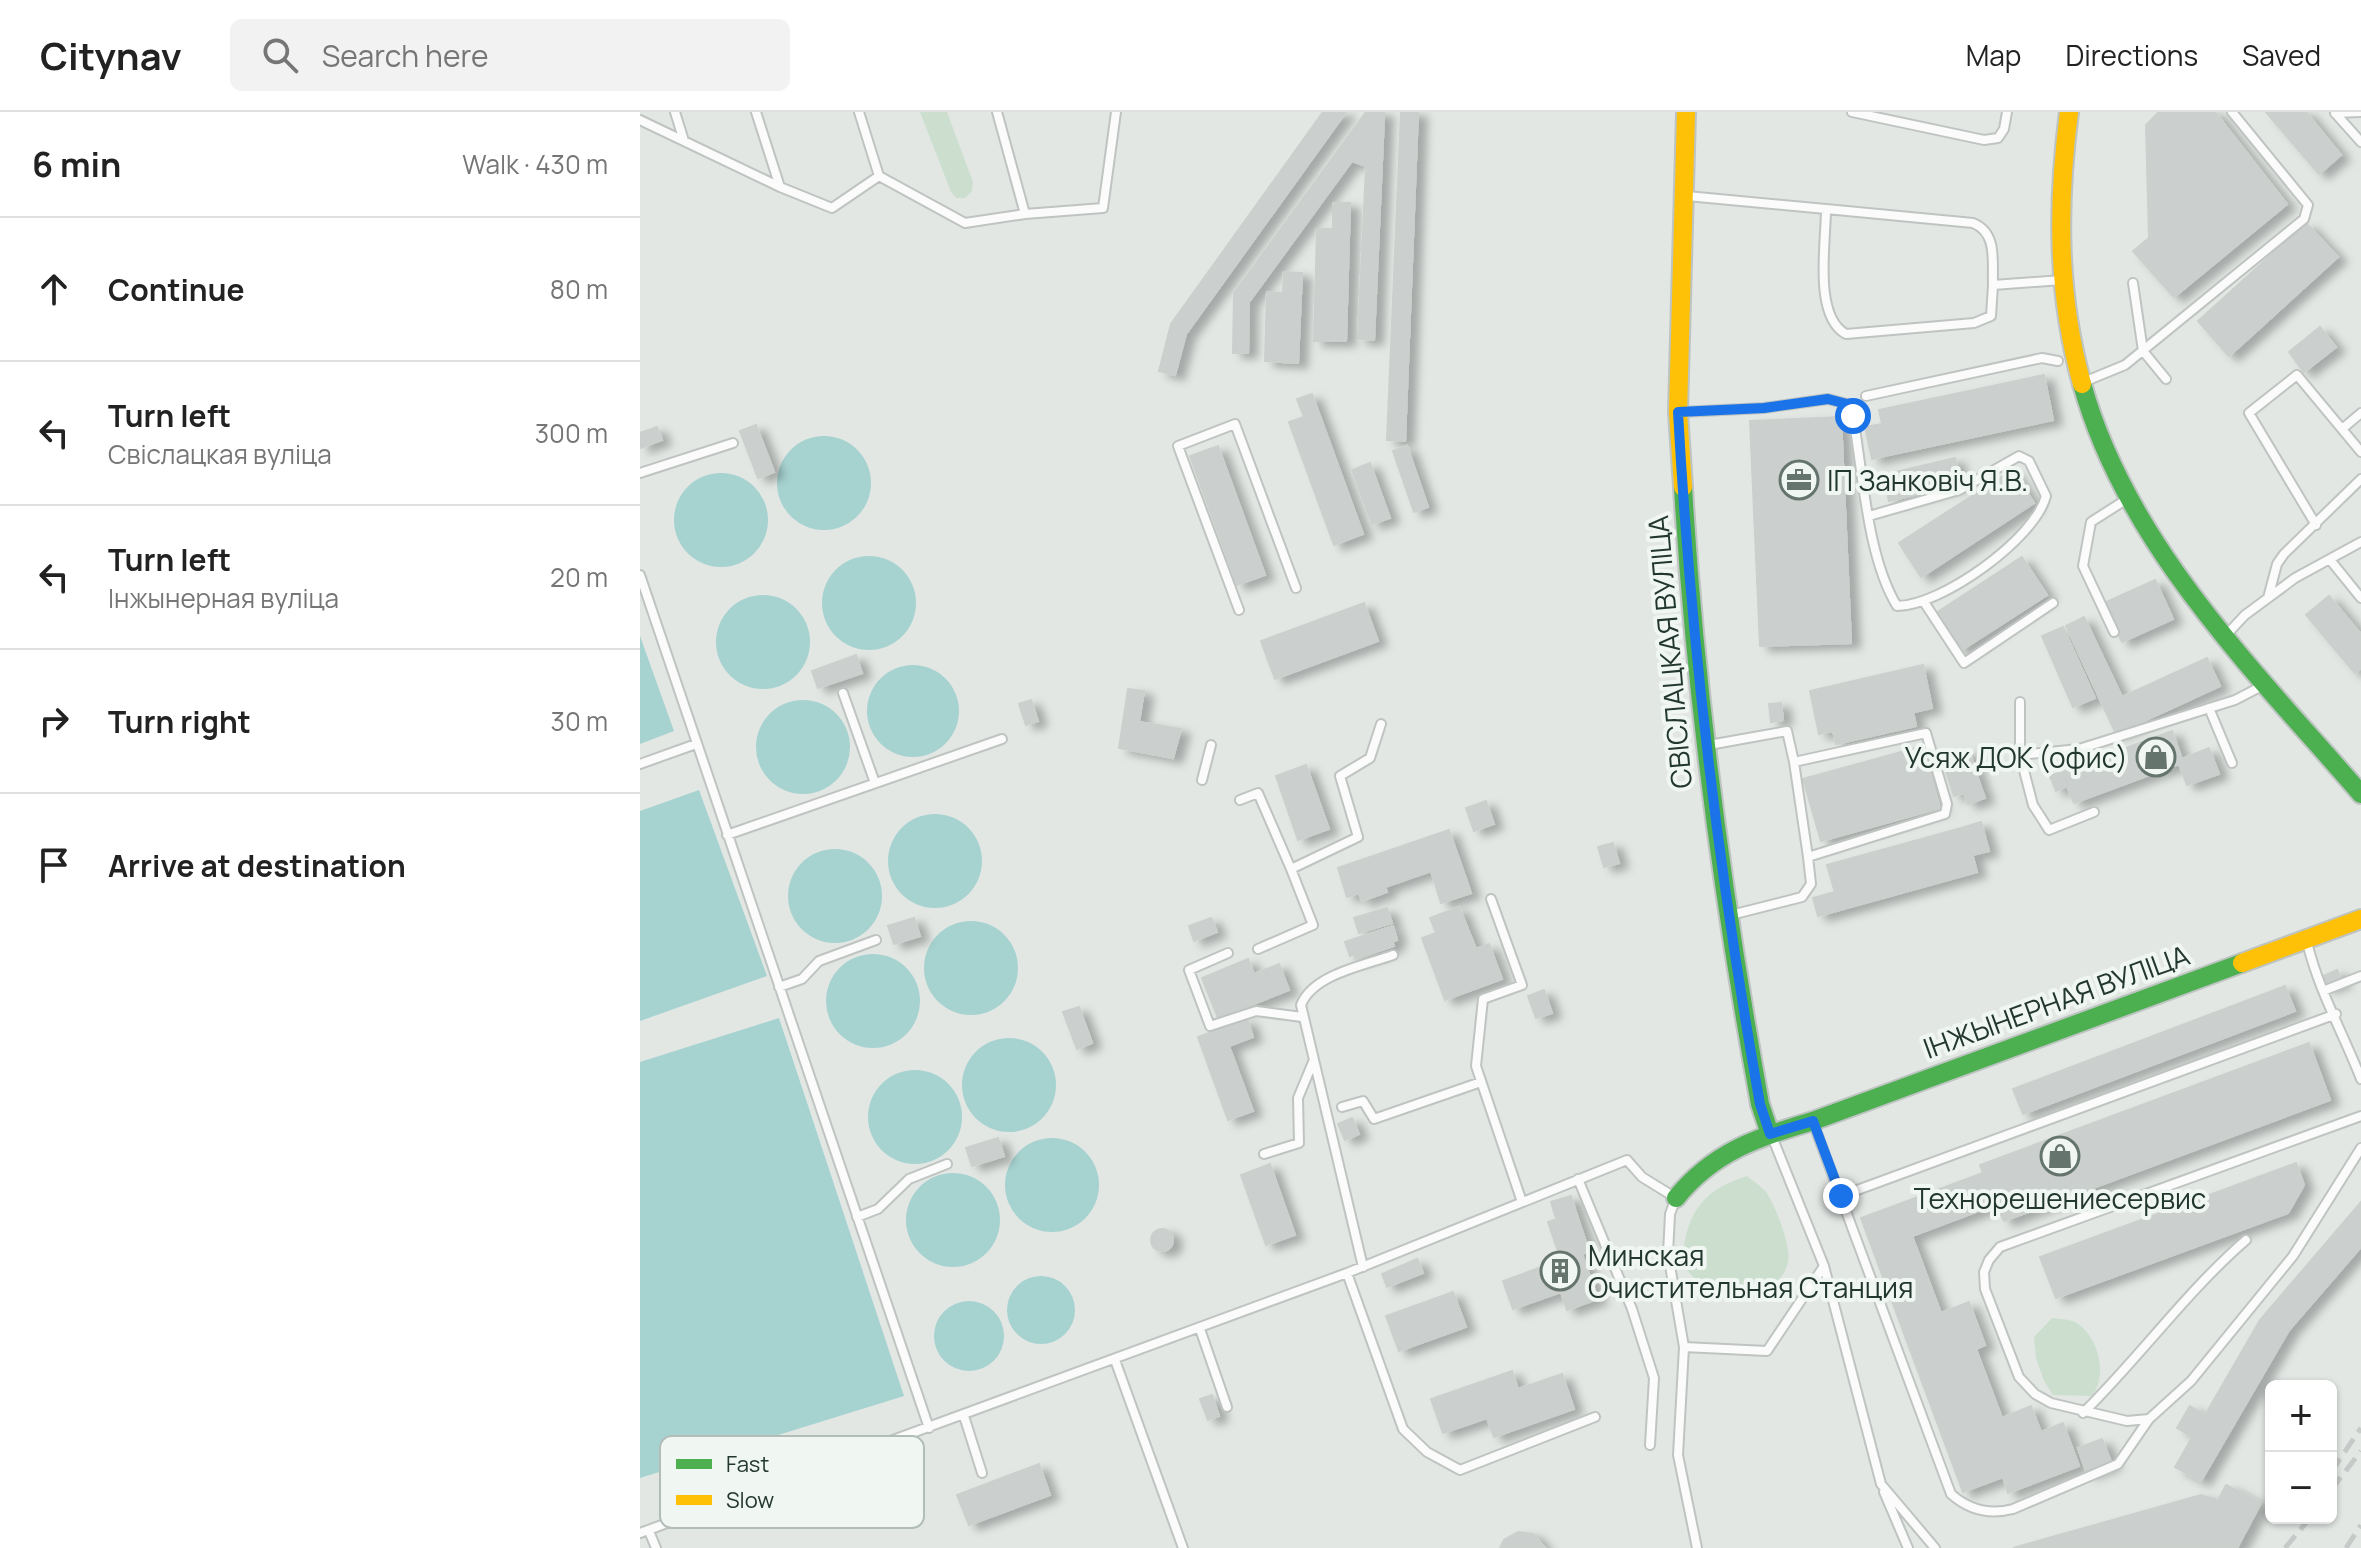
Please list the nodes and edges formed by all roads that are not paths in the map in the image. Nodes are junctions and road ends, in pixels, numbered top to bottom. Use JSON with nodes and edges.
{"nodes":[{"id":1,"x":675,"y":112,"type":"edge"},
{"id":2,"x":756,"y":112,"type":"edge"},
{"id":3,"x":859,"y":112,"type":"edge"},
{"id":4,"x":997,"y":112,"type":"edge"},
{"id":5,"x":1116,"y":112,"type":"edge"},
{"id":6,"x":1686,"y":112,"type":"edge"},
{"id":7,"x":1852,"y":112,"type":"edge"},
{"id":8,"x":2007,"y":112,"type":"edge"},
{"id":9,"x":2069,"y":112,"type":"edge"},
{"id":10,"x":2232,"y":112,"type":"edge"},
{"id":11,"x":2361,"y":112,"type":"edge"},
{"id":12,"x":2336,"y":113,"type":"edge"},
{"id":13,"x":640,"y":120,"type":"edge"},
{"id":14,"x":684,"y":141,"type":"junction"},
{"id":15,"x":2361,"y":142,"type":"edge"},
{"id":16,"x":879,"y":176,"type":"junction"},
{"id":17,"x":780,"y":187,"type":"junction"},
{"id":18,"x":1682,"y":196,"type":"junction"},
{"id":19,"x":1826,"y":209,"type":"junction"},
{"id":20,"x":1025,"y":214,"type":"junction"},
{"id":21,"x":2063,"y":280,"type":"junction"},
{"id":22,"x":2133,"y":283,"type":"dead end"},
{"id":23,"x":1993,"y":285,"type":"junction"},
{"id":24,"x":2143,"y":351,"type":"junction"},
{"id":25,"x":2058,"y":361,"type":"dead end"},
{"id":26,"x":2166,"y":379,"type":"dead end"},
{"id":27,"x":2081,"y":382,"type":"junction"},
{"id":28,"x":1866,"y":396,"type":"dead end"},
{"id":29,"x":1678,"y":412,"type":"junction"},
{"id":30,"x":2361,"y":413,"type":"edge"},
{"id":31,"x":2342,"y":429,"type":"junction"},
{"id":32,"x":733,"y":443,"type":"dead end"},
{"id":33,"x":2361,"y":452,"type":"edge"},
{"id":34,"x":640,"y":473,"type":"edge"},
{"id":35,"x":2359,"y":485,"type":"edge"},
{"id":36,"x":2128,"y":498,"type":"junction"},
{"id":37,"x":1869,"y":516,"type":"junction"},
{"id":38,"x":2316,"y":525,"type":"junction"},
{"id":39,"x":2361,"y":542,"type":"edge"},
{"id":40,"x":2331,"y":561,"type":"junction"},
{"id":41,"x":640,"y":575,"type":"edge"},
{"id":42,"x":1296,"y":588,"type":"dead end"},
{"id":43,"x":2361,"y":598,"type":"edge"},
{"id":44,"x":2268,"y":599,"type":"junction"},
{"id":45,"x":1924,"y":602,"type":"junction"},
{"id":46,"x":2053,"y":603,"type":"dead end"},
{"id":47,"x":1239,"y":610,"type":"dead end"},
{"id":48,"x":2114,"y":632,"type":"dead end"},
{"id":49,"x":2225,"y":636,"type":"junction"},
{"id":50,"x":2267,"y":684,"type":"junction"},
{"id":51,"x":843,"y":693,"type":"dead end"},
{"id":52,"x":2020,"y":702,"type":"dead end"},
{"id":53,"x":2209,"y":708,"type":"junction"},
{"id":54,"x":1381,"y":724,"type":"dead end"},
{"id":55,"x":1002,"y":739,"type":"dead end"},
{"id":56,"x":696,"y":744,"type":"junction"},
{"id":57,"x":1211,"y":745,"type":"dead end"},
{"id":58,"x":1704,"y":746,"type":"junction"},
{"id":59,"x":2020,"y":755,"type":"junction"},
{"id":60,"x":1794,"y":762,"type":"junction"},
{"id":61,"x":2232,"y":763,"type":"dead end"},
{"id":62,"x":640,"y":764,"type":"edge"},
{"id":63,"x":1202,"y":780,"type":"dead end"},
{"id":64,"x":875,"y":783,"type":"junction"},
{"id":65,"x":2360,"y":792,"type":"edge"},
{"id":66,"x":1240,"y":800,"type":"dead end"},
{"id":67,"x":2094,"y":812,"type":"dead end"},
{"id":68,"x":727,"y":835,"type":"junction"},
{"id":69,"x":1808,"y":857,"type":"junction"},
{"id":70,"x":1291,"y":869,"type":"junction"},
{"id":71,"x":1491,"y":899,"type":"dead end"},
{"id":72,"x":1726,"y":916,"type":"junction"},
{"id":73,"x":2361,"y":919,"type":"edge"},
{"id":74,"x":2306,"y":938,"type":"junction"},
{"id":75,"x":876,"y":940,"type":"dead end"},
{"id":76,"x":1258,"y":949,"type":"dead end"},
{"id":77,"x":1228,"y":953,"type":"dead end"},
{"id":78,"x":1393,"y":955,"type":"dead end"},
{"id":79,"x":2361,"y":976,"type":"edge"},
{"id":80,"x":779,"y":987,"type":"junction"},
{"id":81,"x":2323,"y":991,"type":"junction"},
{"id":82,"x":2336,"y":1014,"type":"junction"},
{"id":83,"x":1302,"y":1017,"type":"junction"},
{"id":84,"x":1313,"y":1062,"type":"junction"},
{"id":85,"x":2361,"y":1079,"type":"edge"},
{"id":86,"x":1481,"y":1082,"type":"junction"},
{"id":87,"x":1342,"y":1107,"type":"dead end"},
{"id":88,"x":2361,"y":1116,"type":"edge"},
{"id":89,"x":1813,"y":1121,"type":"junction"},
{"id":90,"x":1770,"y":1134,"type":"junction"},
{"id":91,"x":2361,"y":1148,"type":"edge"},
{"id":92,"x":1264,"y":1154,"type":"dead end"},
{"id":93,"x":947,"y":1164,"type":"dead end"},
{"id":94,"x":1578,"y":1179,"type":"junction"},
{"id":95,"x":1841,"y":1196,"type":"junction"},
{"id":96,"x":1676,"y":1198,"type":"junction"},
{"id":97,"x":1522,"y":1202,"type":"junction"},
{"id":98,"x":857,"y":1217,"type":"junction"},
{"id":99,"x":2246,"y":1240,"type":"dead end"},
{"id":100,"x":1824,"y":1266,"type":"junction"},
{"id":101,"x":1363,"y":1267,"type":"junction"},
{"id":102,"x":1347,"y":1273,"type":"junction"},
{"id":103,"x":1200,"y":1329,"type":"junction"},
{"id":104,"x":1684,"y":1347,"type":"junction"},
{"id":105,"x":1115,"y":1360,"type":"junction"},
{"id":106,"x":1227,"y":1407,"type":"dead end"},
{"id":107,"x":2083,"y":1413,"type":"junction"},
{"id":108,"x":964,"y":1416,"type":"junction"},
{"id":109,"x":1595,"y":1417,"type":"dead end"},
{"id":110,"x":2149,"y":1419,"type":"junction"},
{"id":111,"x":929,"y":1428,"type":"junction"},
{"id":112,"x":907,"y":1436,"type":"edge"},
{"id":113,"x":1650,"y":1445,"type":"dead end"},
{"id":114,"x":982,"y":1473,"type":"dead end"},
{"id":115,"x":1881,"y":1484,"type":"junction"},
{"id":116,"x":645,"y":1532,"type":"edge"},
{"id":117,"x":656,"y":1548,"type":"edge"},
{"id":118,"x":1183,"y":1548,"type":"edge"},
{"id":119,"x":1697,"y":1548,"type":"edge"},
{"id":120,"x":1908,"y":1548,"type":"edge"},
{"id":121,"x":1935,"y":1548,"type":"edge"}],
"edges":[{"from":1,"to":14,"type":"lane"},
{"from":2,"to":17,"type":"lane"},
{"from":3,"to":16,"type":"lane"},
{"from":4,"to":20,"type":"lane"},
{"from":5,"to":20,"type":"lane"},
{"from":6,"to":18,"type":"street","name":"СВІСЛАЦКАЯ ВУЛІЦА"},
{"from":7,"to":8,"type":"lane"},
{"from":9,"to":21,"type":"street"},
{"from":10,"to":24,"type":"lane"},
{"from":11,"to":12,"type":"lane"},
{"from":12,"to":15,"type":"lane"},
{"from":13,"to":14,"type":"lane"},
{"from":14,"to":17,"type":"lane"},
{"from":16,"to":17,"type":"lane"},
{"from":16,"to":20,"type":"lane"},
{"from":18,"to":19,"type":"lane"},
{"from":18,"to":29,"type":"street","name":"СВІСЛАЦКАЯ ВУЛІЦА"},
{"from":19,"to":23,"type":"lane"},
{"from":19,"to":23,"type":"lane"},
{"from":21,"to":23,"type":"lane"},
{"from":21,"to":27,"type":"street"},
{"from":22,"to":24,"type":"lane"},
{"from":24,"to":26,"type":"lane"},
{"from":24,"to":27,"type":"lane"},
{"from":25,"to":28,"type":"lane"},
{"from":27,"to":36,"type":"street"},
{"from":29,"to":37,"type":"lane"},
{"from":29,"to":58,"type":"street","name":"СВІСЛАЦКАЯ ВУЛІЦА"},
{"from":30,"to":31,"type":"lane"},
{"from":31,"to":33,"type":"lane"},
{"from":31,"to":38,"type":"lane"},
{"from":32,"to":34,"type":"lane"},
{"from":35,"to":38,"type":"lane"},
{"from":36,"to":48,"type":"lane"},
{"from":36,"to":49,"type":"street"},
{"from":37,"to":45,"type":"lane"},
{"from":37,"to":45,"type":"lane"},
{"from":38,"to":44,"type":"lane"},
{"from":39,"to":40,"type":"lane"},
{"from":40,"to":43,"type":"lane"},
{"from":40,"to":44,"type":"lane"},
{"from":41,"to":56,"type":"lane"},
{"from":42,"to":47,"type":"lane"},
{"from":44,"to":49,"type":"lane"},
{"from":45,"to":46,"type":"lane"},
{"from":49,"to":50,"type":"street"},
{"from":50,"to":53,"type":"lane"},
{"from":50,"to":65,"type":"street"},
{"from":51,"to":64,"type":"lane"},
{"from":52,"to":59,"type":"lane"},
{"from":53,"to":59,"type":"lane"},
{"from":53,"to":61,"type":"lane"},
{"from":54,"to":70,"type":"lane"},
{"from":55,"to":64,"type":"lane"},
{"from":56,"to":62,"type":"lane"},
{"from":56,"to":68,"type":"lane"},
{"from":57,"to":63,"type":"lane"},
{"from":58,"to":60,"type":"lane"},
{"from":58,"to":72,"type":"street","name":"СВІСЛАЦКАЯ ВУЛІЦА"},
{"from":59,"to":67,"type":"lane"},
{"from":60,"to":69,"type":"lane"},
{"from":60,"to":69,"type":"lane"},
{"from":64,"to":68,"type":"lane"},
{"from":66,"to":70,"type":"lane"},
{"from":68,"to":80,"type":"lane"},
{"from":69,"to":72,"type":"lane"},
{"from":70,"to":76,"type":"lane"},
{"from":71,"to":86,"type":"lane"},
{"from":72,"to":90,"type":"street","name":"СВІСЛАЦКАЯ ВУЛІЦА"},
{"from":73,"to":74,"type":"street","name":"ІНЖЫНЕРНАЯ ВУЛІЦА"},
{"from":74,"to":81,"type":"lane"},
{"from":74,"to":89,"type":"street","name":"ІНЖЫНЕРНАЯ ВУЛІЦА"},
{"from":75,"to":80,"type":"lane"},
{"from":77,"to":83,"type":"lane"},
{"from":78,"to":83,"type":"lane"},
{"from":79,"to":81,"type":"lane"},
{"from":80,"to":98,"type":"lane"},
{"from":81,"to":82,"type":"lane"},
{"from":82,"to":85,"type":"lane"},
{"from":82,"to":95,"type":"lane"},
{"from":83,"to":84,"type":"lane"},
{"from":84,"to":92,"type":"lane"},
{"from":84,"to":101,"type":"lane"},
{"from":86,"to":87,"type":"lane"},
{"from":86,"to":97,"type":"lane"},
{"from":88,"to":107,"type":"lane"},
{"from":89,"to":90,"type":"street","name":"ІНЖЫНЕРНАЯ ВУЛІЦА"},
{"from":89,"to":95,"type":"lane"},
{"from":90,"to":96,"type":"street","name":"ІНЖЫНЕРНАЯ ВУЛІЦА"},
{"from":90,"to":100,"type":"lane"},
{"from":91,"to":110,"type":"lane"},
{"from":93,"to":98,"type":"lane"},
{"from":94,"to":96,"type":"lane"},
{"from":94,"to":97,"type":"lane"},
{"from":94,"to":113,"type":"lane"},
{"from":95,"to":110,"type":"lane"},
{"from":96,"to":104,"type":"lane"},
{"from":97,"to":101,"type":"lane"},
{"from":98,"to":111,"type":"lane"},
{"from":99,"to":107,"type":"lane"},
{"from":100,"to":104,"type":"lane"},
{"from":100,"to":115,"type":"lane"},
{"from":101,"to":102,"type":"lane"},
{"from":102,"to":103,"type":"lane"},
{"from":102,"to":109,"type":"lane"},
{"from":103,"to":105,"type":"lane"},
{"from":103,"to":106,"type":"lane"},
{"from":104,"to":119,"type":"lane"},
{"from":105,"to":108,"type":"lane"},
{"from":105,"to":118,"type":"lane"},
{"from":107,"to":110,"type":"lane"},
{"from":108,"to":111,"type":"lane"},
{"from":108,"to":114,"type":"lane"},
{"from":111,"to":112,"type":"lane"},
{"from":115,"to":120,"type":"lane"},
{"from":115,"to":121,"type":"lane"},
{"from":116,"to":117,"type":"lane"}]}
